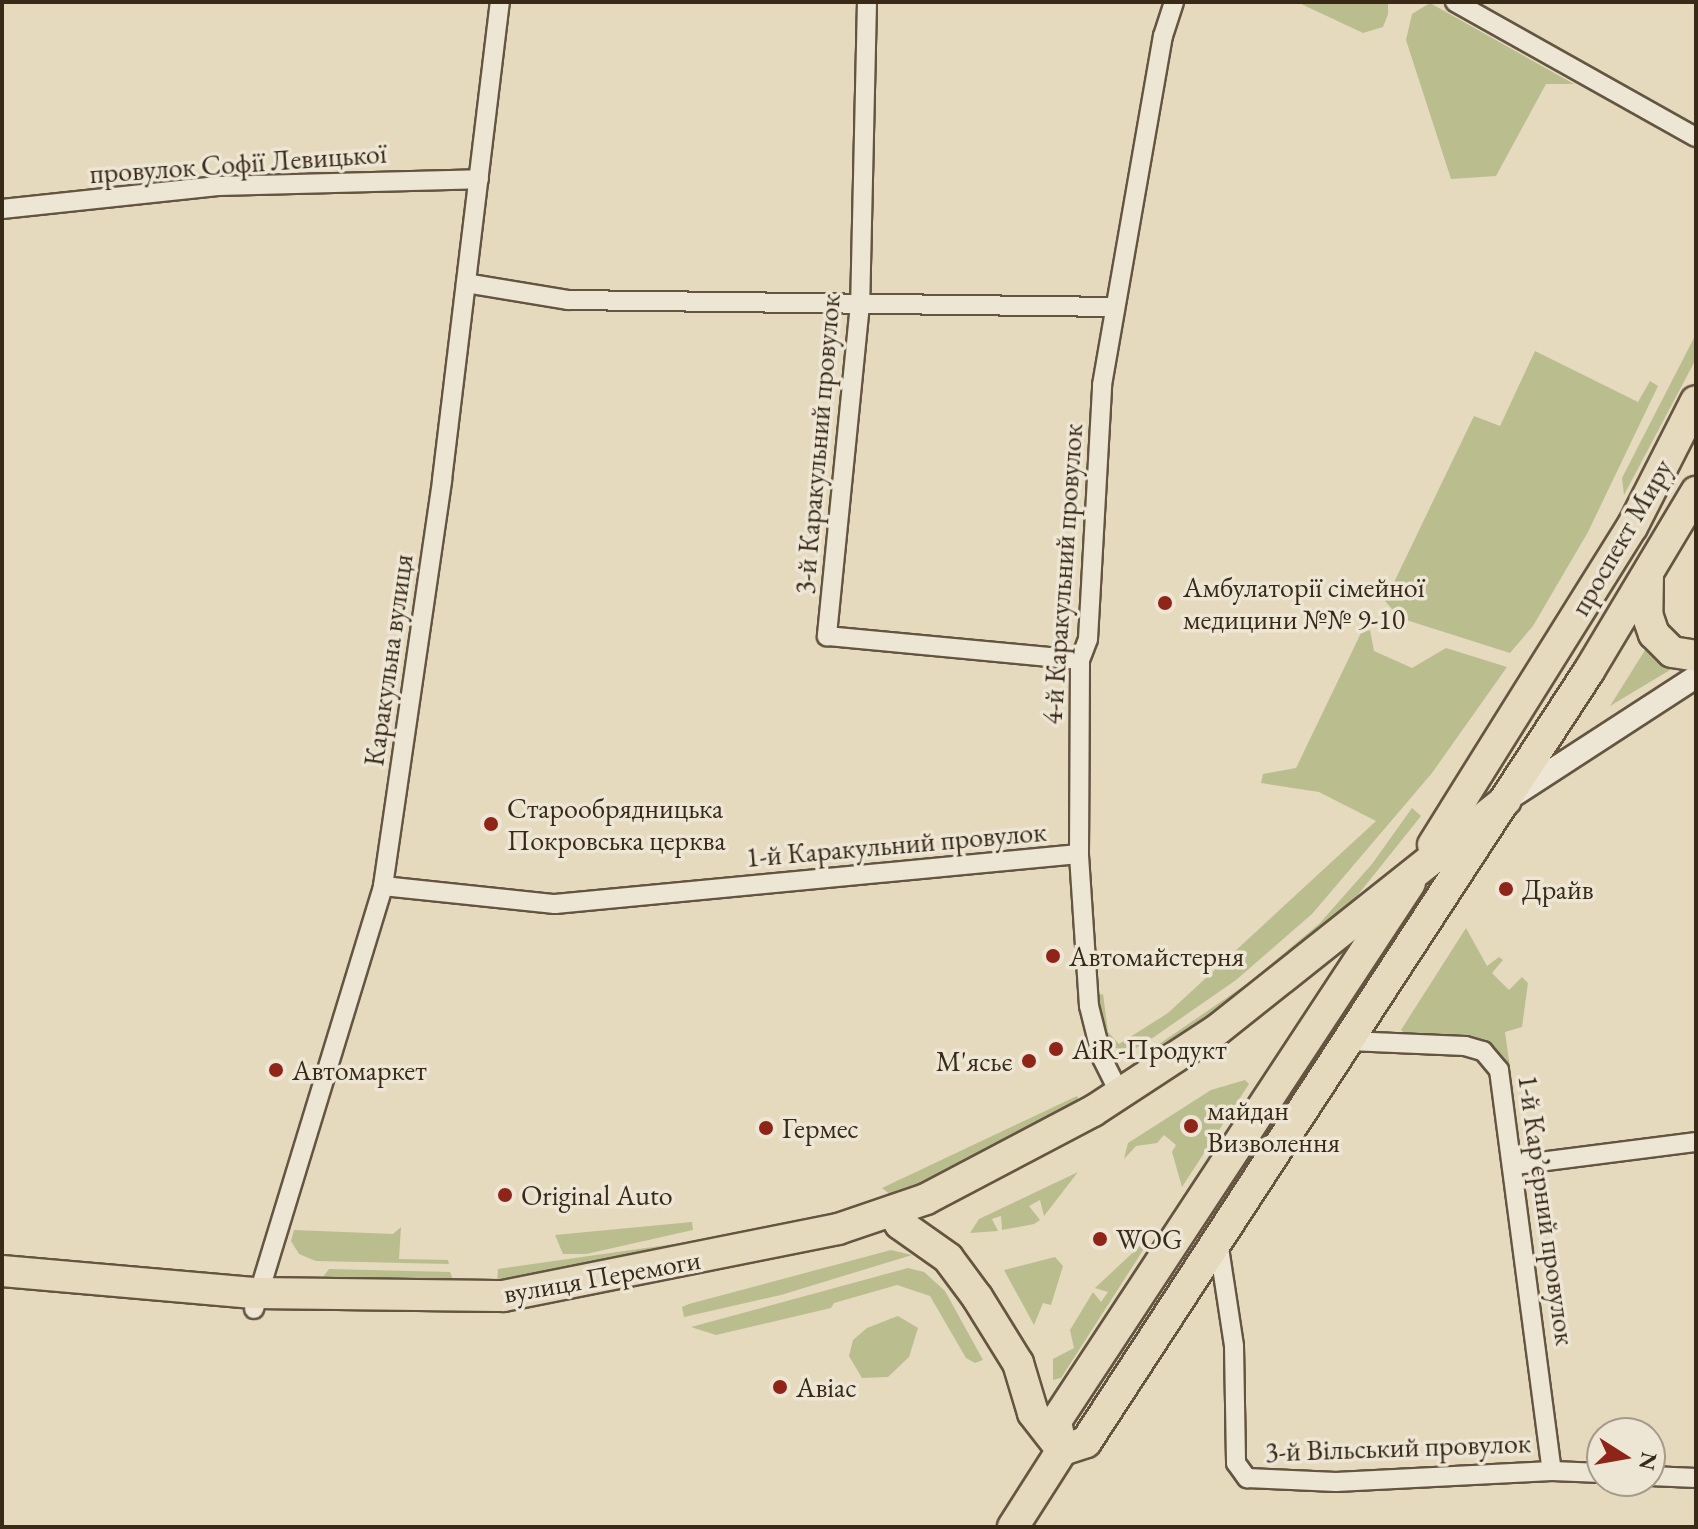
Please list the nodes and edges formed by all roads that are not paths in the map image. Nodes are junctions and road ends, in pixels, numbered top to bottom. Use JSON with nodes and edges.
{"nodes":[{"id":1,"x":500,"y":2,"type":"edge"},
{"id":2,"x":867,"y":2,"type":"edge"},
{"id":3,"x":1174,"y":2,"type":"edge"},
{"id":4,"x":1455,"y":2,"type":"edge"},
{"id":5,"x":1696,"y":137,"type":"edge"},
{"id":6,"x":479,"y":179,"type":"junction"},
{"id":7,"x":2,"y":209,"type":"edge"},
{"id":8,"x":466,"y":283,"type":"junction"},
{"id":9,"x":860,"y":304,"type":"junction"},
{"id":10,"x":1114,"y":307,"type":"junction"},
{"id":11,"x":1696,"y":401,"type":"edge"},
{"id":12,"x":1696,"y":492,"type":"edge"},
{"id":13,"x":1649,"y":573,"type":"junction"},
{"id":14,"x":1696,"y":656,"type":"edge"},
{"id":15,"x":1080,"y":660,"type":"junction"},
{"id":16,"x":1696,"y":677,"type":"edge"},
{"id":17,"x":1506,"y":800,"type":"junction"},
{"id":18,"x":1482,"y":837,"type":"junction"},
{"id":19,"x":1079,"y":854,"type":"junction"},
{"id":20,"x":1424,"y":860,"type":"junction"},
{"id":21,"x":383,"y":886,"type":"junction"},
{"id":22,"x":1396,"y":905,"type":"junction"},
{"id":23,"x":1349,"y":1041,"type":"junction"},
{"id":24,"x":1120,"y":1094,"type":"junction"},
{"id":25,"x":1696,"y":1142,"type":"edge"},
{"id":26,"x":1516,"y":1165,"type":"junction"},
{"id":27,"x":896,"y":1217,"type":"junction"},
{"id":28,"x":1218,"y":1241,"type":"junction"},
{"id":29,"x":2,"y":1271,"type":"edge"},
{"id":30,"x":2,"y":1285,"type":"edge"},
{"id":31,"x":255,"y":1301,"type":"junction"},
{"id":32,"x":1062,"y":1450,"type":"junction"},
{"id":33,"x":1552,"y":1471,"type":"junction"},
{"id":34,"x":1586,"y":1472,"type":"edge"},
{"id":35,"x":1666,"y":1477,"type":"edge"},
{"id":36,"x":1696,"y":1478,"type":"edge"},
{"id":37,"x":1013,"y":1527,"type":"edge"}],
"edges":[{"from":1,"to":6,"type":"street","name":"Каракульна вулиця"},
{"from":2,"to":9,"type":"street","name":"3-й Каракульний провулок"},
{"from":3,"to":10,"type":"street","name":"4-й Каракульний провулок"},
{"from":4,"to":5,"type":"street"},
{"from":6,"to":7,"type":"street","name":"провулок Софії Левицької"},
{"from":6,"to":8,"type":"street","name":"Каракульна вулиця"},
{"from":8,"to":9,"type":"street"},
{"from":8,"to":21,"type":"street","name":"Каракульна вулиця"},
{"from":9,"to":10,"type":"street"},
{"from":9,"to":15,"type":"street","name":"3-й Каракульний провулок"},
{"from":10,"to":15,"type":"street","name":"4-й Каракульний провулок"},
{"from":11,"to":20,"type":"main road","name":"проспект Миру"},
{"from":12,"to":13,"type":"main road","name":"проспект Миру"},
{"from":13,"to":14,"type":"main road"},
{"from":13,"to":17,"type":"main road"},
{"from":15,"to":19,"type":"street","name":"4-й Каракульний провулок"},
{"from":16,"to":17,"type":"street"},
{"from":17,"to":18,"type":"main road"},
{"from":17,"to":20,"type":"main road"},
{"from":18,"to":22,"type":"main road"},
{"from":18,"to":23,"type":"main road"},
{"from":19,"to":21,"type":"street","name":"1-й Каракульний провулок"},
{"from":19,"to":24,"type":"street","name":"4-й Каракульний провулок"},
{"from":20,"to":22,"type":"main road"},
{"from":20,"to":24,"type":"main road"},
{"from":21,"to":31,"type":"street","name":"Каракульна вулиця"},
{"from":22,"to":27,"type":"main road"},
{"from":22,"to":32,"type":"main road"},
{"from":23,"to":26,"type":"street","name":"1-й Карʼєрний провулок"},
{"from":23,"to":28,"type":"main road"},
{"from":24,"to":27,"type":"main road","name":"вулиця Перемоги"},
{"from":25,"to":26,"type":"street"},
{"from":26,"to":33,"type":"street","name":"1-й Карʼєрний провулок"},
{"from":27,"to":31,"type":"main road","name":"вулиця Перемоги"},
{"from":27,"to":32,"type":"main road"},
{"from":28,"to":32,"type":"main road"},
{"from":28,"to":33,"type":"street","name":"3-й Вільський провулок"},
{"from":29,"to":31,"type":"main road","name":"вулиця Перемоги"},
{"from":30,"to":31,"type":"main road","name":"вулиця Перемоги"},
{"from":32,"to":37,"type":"main road"},
{"from":33,"to":34,"type":"street","name":"3-й Вільський провулок"},
{"from":35,"to":36,"type":"street"}]}
